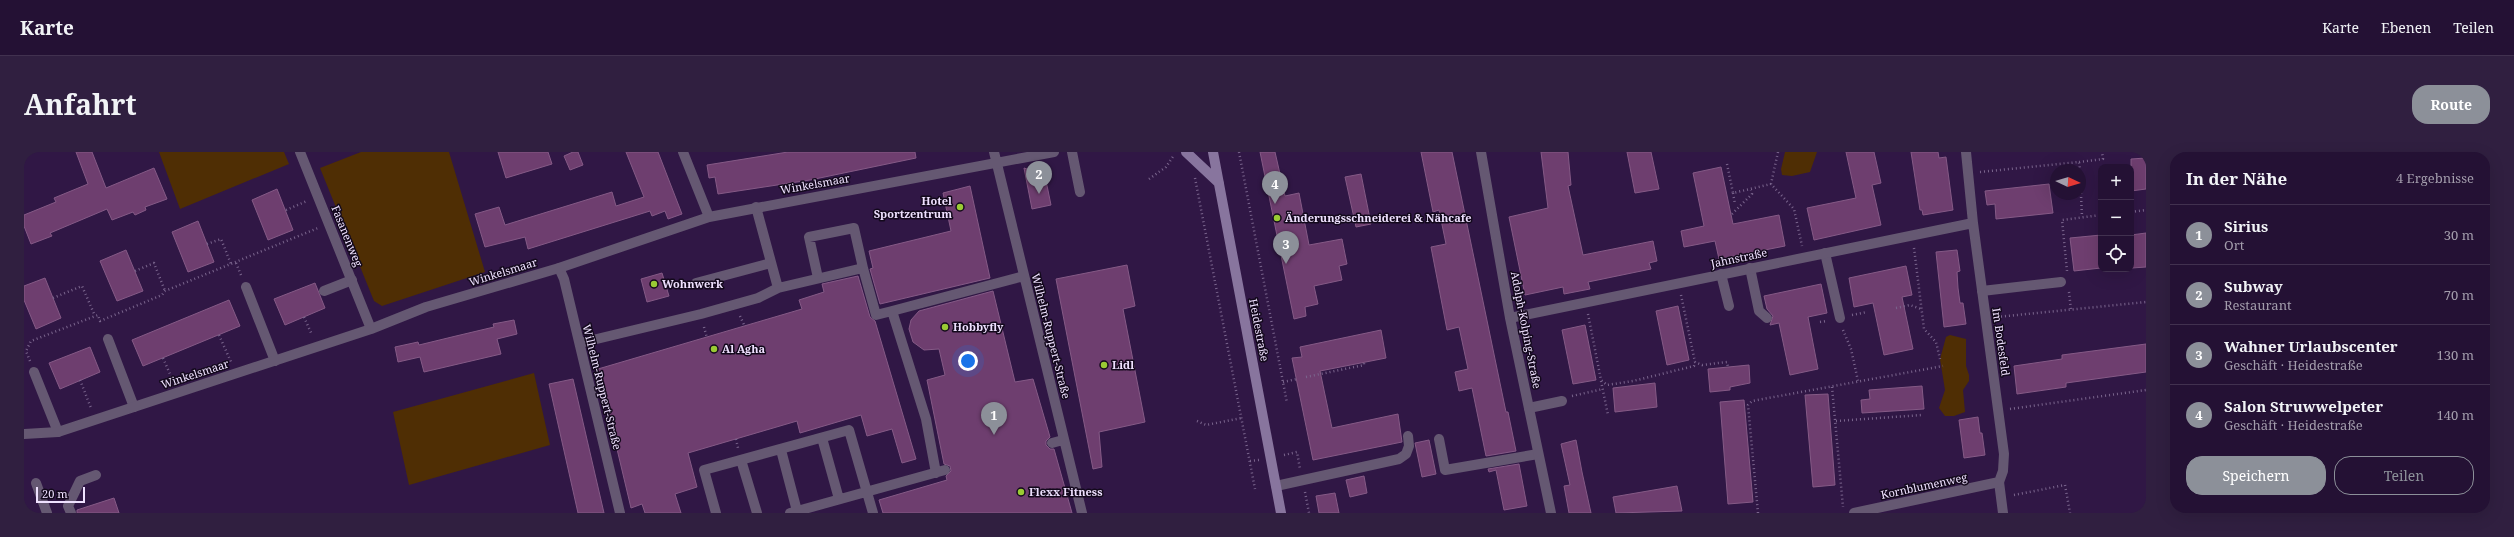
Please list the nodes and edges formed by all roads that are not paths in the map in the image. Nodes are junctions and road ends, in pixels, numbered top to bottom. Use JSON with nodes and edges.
{"nodes":[{"id":1,"x":300,"y":152,"type":"edge"},
{"id":2,"x":683,"y":152,"type":"edge"},
{"id":3,"x":994,"y":152,"type":"edge"},
{"id":4,"x":1054,"y":152,"type":"edge"},
{"id":5,"x":1072,"y":152,"type":"edge"},
{"id":6,"x":1213,"y":152,"type":"edge"},
{"id":7,"x":1481,"y":152,"type":"edge"},
{"id":8,"x":1966,"y":152,"type":"edge"},
{"id":9,"x":1189,"y":154,"type":"edge"},
{"id":10,"x":997,"y":164,"type":"junction"},
{"id":11,"x":1219,"y":183,"type":"junction"},
{"id":12,"x":1080,"y":192,"type":"dead end"},
{"id":13,"x":756,"y":207,"type":"junction"},
{"id":14,"x":709,"y":217,"type":"junction"},
{"id":15,"x":1973,"y":223,"type":"junction"},
{"id":16,"x":1825,"y":253,"type":"junction"},
{"id":17,"x":771,"y":263,"type":"junction"},
{"id":18,"x":559,"y":268,"type":"junction"},
{"id":19,"x":864,"y":268,"type":"junction"},
{"id":20,"x":1750,"y":268,"type":"junction"},
{"id":21,"x":1721,"y":274,"type":"junction"},
{"id":22,"x":1024,"y":276,"type":"junction"},
{"id":23,"x":818,"y":278,"type":"junction"},
{"id":24,"x":352,"y":280,"type":"junction"},
{"id":25,"x":696,"y":283,"type":"dead end"},
{"id":26,"x":2065,"y":285,"type":"road end"},
{"id":27,"x":246,"y":288,"type":"dead end"},
{"id":28,"x":778,"y":288,"type":"junction"},
{"id":29,"x":324,"y":291,"type":"dead end"},
{"id":30,"x":1982,"y":291,"type":"junction"},
{"id":31,"x":1729,"y":306,"type":"dead end"},
{"id":32,"x":892,"y":311,"type":"junction"},
{"id":33,"x":1510,"y":318,"type":"junction"},
{"id":34,"x":1767,"y":318,"type":"dead end"},
{"id":35,"x":1840,"y":318,"type":"road end"},
{"id":36,"x":371,"y":329,"type":"junction"},
{"id":37,"x":108,"y":339,"type":"dead end"},
{"id":38,"x":580,"y":343,"type":"junction"},
{"id":39,"x":275,"y":361,"type":"junction"},
{"id":40,"x":34,"y":372,"type":"road end"},
{"id":41,"x":1562,"y":401,"type":"road end"},
{"id":42,"x":134,"y":407,"type":"junction"},
{"id":43,"x":1529,"y":408,"type":"junction"},
{"id":44,"x":58,"y":432,"type":"junction"},
{"id":45,"x":24,"y":434,"type":"edge"},
{"id":46,"x":1408,"y":436,"type":"dead end"},
{"id":47,"x":822,"y":438,"type":"junction"},
{"id":48,"x":1439,"y":439,"type":"dead end"},
{"id":49,"x":1063,"y":440,"type":"junction"},
{"id":50,"x":1052,"y":443,"type":"dead end"},
{"id":51,"x":781,"y":450,"type":"junction"},
{"id":52,"x":1538,"y":454,"type":"junction"},
{"id":53,"x":741,"y":460,"type":"junction"},
{"id":54,"x":96,"y":475,"type":"dead end"},
{"id":55,"x":1999,"y":482,"type":"junction"},
{"id":56,"x":36,"y":483,"type":"dead end"},
{"id":57,"x":1276,"y":486,"type":"junction"},
{"id":58,"x":867,"y":492,"type":"junction"},
{"id":59,"x":839,"y":499,"type":"junction"},
{"id":60,"x":794,"y":512,"type":"edge"},
{"id":61,"x":47,"y":513,"type":"edge"},
{"id":62,"x":71,"y":513,"type":"edge"},
{"id":63,"x":620,"y":513,"type":"edge"},
{"id":64,"x":716,"y":513,"type":"edge"},
{"id":65,"x":757,"y":513,"type":"edge"},
{"id":66,"x":873,"y":513,"type":"edge"},
{"id":67,"x":1082,"y":513,"type":"edge"},
{"id":68,"x":1281,"y":513,"type":"edge"},
{"id":69,"x":1550,"y":513,"type":"edge"},
{"id":70,"x":1854,"y":513,"type":"edge"},
{"id":71,"x":2003,"y":513,"type":"edge"}],
"edges":[{"from":1,"to":24,"type":"street","name":"Fasanenweg"},
{"from":2,"to":14,"type":"street"},
{"from":3,"to":10,"type":"street","name":"Wilhelm-Ruppert-Straße"},
{"from":4,"to":10,"type":"street"},
{"from":5,"to":12,"type":"street"},
{"from":6,"to":11,"type":"main road","name":"Heidestraße"},
{"from":7,"to":33,"type":"street","name":"Adolph-Kolping-Straße"},
{"from":8,"to":15,"type":"street","name":"Im Bodesfeld"},
{"from":9,"to":11,"type":"main road"},
{"from":10,"to":13,"type":"street","name":"Winkelsmaar"},
{"from":10,"to":22,"type":"street","name":"Wilhelm-Ruppert-Straße"},
{"from":11,"to":57,"type":"main road","name":"Heidestraße"},
{"from":13,"to":14,"type":"street","name":"Winkelsmaar"},
{"from":13,"to":17,"type":"street"},
{"from":14,"to":18,"type":"street","name":"Winkelsmaar"},
{"from":15,"to":16,"type":"street","name":"Jahnstraße"},
{"from":15,"to":30,"type":"street","name":"Im Bodesfeld"},
{"from":16,"to":20,"type":"street","name":"Jahnstraße"},
{"from":16,"to":35,"type":"street"},
{"from":17,"to":25,"type":"street"},
{"from":17,"to":28,"type":"street"},
{"from":18,"to":36,"type":"street","name":"Winkelsmaar"},
{"from":18,"to":38,"type":"street","name":"Wilhelm-Ruppert-Straße"},
{"from":19,"to":23,"type":"street"},
{"from":19,"to":23,"type":"street"},
{"from":19,"to":32,"type":"street"},
{"from":20,"to":21,"type":"street","name":"Jahnstraße"},
{"from":20,"to":34,"type":"street"},
{"from":21,"to":31,"type":"street"},
{"from":21,"to":33,"type":"street","name":"Jahnstraße"},
{"from":22,"to":32,"type":"street"},
{"from":22,"to":49,"type":"street","name":"Wilhelm-Ruppert-Straße"},
{"from":23,"to":28,"type":"street"},
{"from":24,"to":29,"type":"street"},
{"from":24,"to":36,"type":"street","name":"Fasanenweg"},
{"from":26,"to":30,"type":"street"},
{"from":27,"to":39,"type":"street"},
{"from":28,"to":38,"type":"street"},
{"from":30,"to":55,"type":"street","name":"Im Bodesfeld"},
{"from":32,"to":58,"type":"street"},
{"from":33,"to":43,"type":"street","name":"Adolph-Kolping-Straße"},
{"from":36,"to":39,"type":"street","name":"Winkelsmaar"},
{"from":37,"to":42,"type":"street"},
{"from":38,"to":63,"type":"street","name":"Wilhelm-Ruppert-Straße"},
{"from":39,"to":42,"type":"street","name":"Winkelsmaar"},
{"from":40,"to":44,"type":"street"},
{"from":41,"to":43,"type":"street"},
{"from":42,"to":44,"type":"street","name":"Winkelsmaar"},
{"from":43,"to":52,"type":"street","name":"Adolph-Kolping-Straße"},
{"from":44,"to":45,"type":"street","name":"Winkelsmaar"},
{"from":46,"to":57,"type":"street"},
{"from":47,"to":51,"type":"street"},
{"from":47,"to":58,"type":"street"},
{"from":47,"to":59,"type":"street"},
{"from":48,"to":52,"type":"street"},
{"from":49,"to":50,"type":"street"},
{"from":49,"to":67,"type":"street","name":"Wilhelm-Ruppert-Straße"},
{"from":51,"to":53,"type":"street"},
{"from":51,"to":60,"type":"street"},
{"from":52,"to":69,"type":"street","name":"Adolph-Kolping-Straße"},
{"from":53,"to":64,"type":"street"},
{"from":53,"to":65,"type":"street"},
{"from":54,"to":62,"type":"street"},
{"from":55,"to":70,"type":"street","name":"Kornblumenweg"},
{"from":55,"to":71,"type":"street","name":"Im Bodesfeld"},
{"from":56,"to":61,"type":"street"},
{"from":57,"to":68,"type":"main road","name":"Heidestraße"},
{"from":58,"to":59,"type":"street"},
{"from":58,"to":66,"type":"street"},
{"from":59,"to":60,"type":"street"}]}
